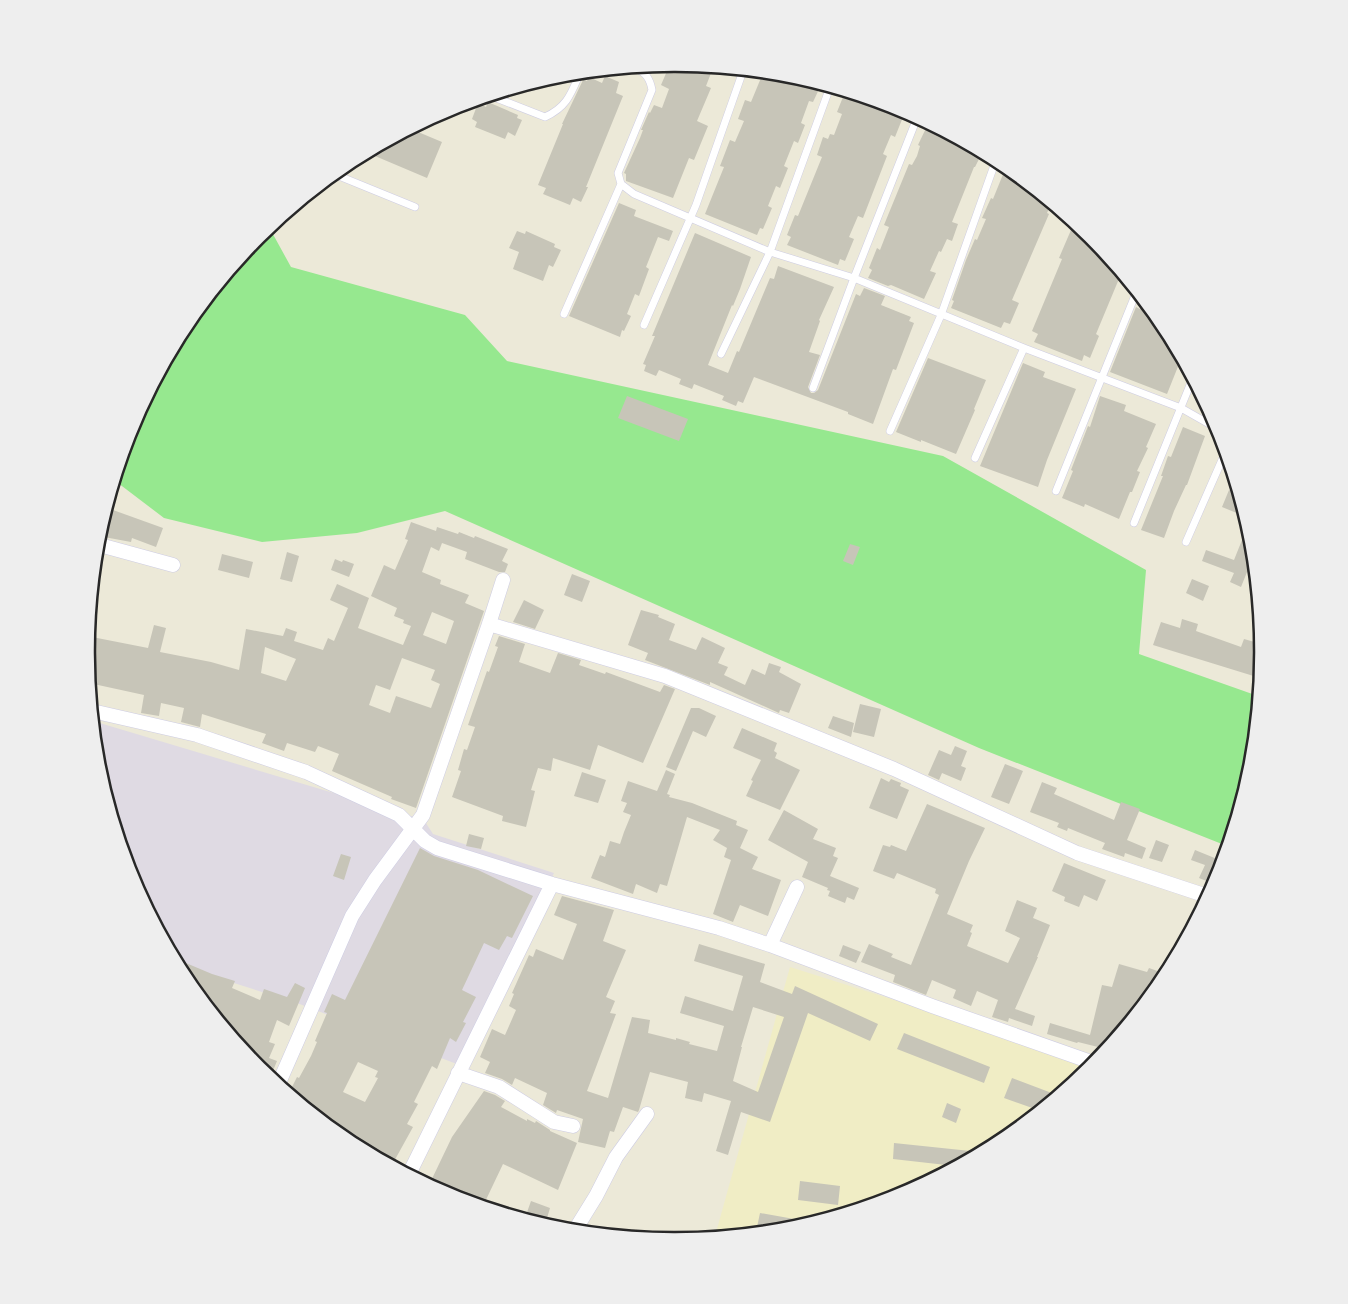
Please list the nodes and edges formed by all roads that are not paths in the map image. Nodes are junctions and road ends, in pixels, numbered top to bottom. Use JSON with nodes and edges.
{"nodes":[{"id":1,"x":645,"y":74,"type":"edge"},
{"id":2,"x":741,"y":76,"type":"edge"},
{"id":3,"x":576,"y":81,"type":"edge"},
{"id":4,"x":828,"y":93,"type":"edge"},
{"id":5,"x":500,"y":99,"type":"edge"},
{"id":6,"x":914,"y":125,"type":"edge"},
{"id":7,"x":993,"y":168,"type":"edge"},
{"id":8,"x":342,"y":177,"type":"edge"},
{"id":9,"x":621,"y":184,"type":"junction"},
{"id":10,"x":414,"y":207,"type":"dead end"},
{"id":11,"x":690,"y":218,"type":"junction"},
{"id":12,"x":770,"y":252,"type":"junction"},
{"id":13,"x":854,"y":278,"type":"junction"},
{"id":14,"x":1134,"y":299,"type":"edge"},
{"id":15,"x":564,"y":314,"type":"dead end"},
{"id":16,"x":941,"y":315,"type":"junction"},
{"id":17,"x":644,"y":325,"type":"dead end"},
{"id":18,"x":1024,"y":348,"type":"junction"},
{"id":19,"x":721,"y":354,"type":"dead end"},
{"id":20,"x":1102,"y":377,"type":"junction"},
{"id":21,"x":1189,"y":387,"type":"edge"},
{"id":22,"x":813,"y":388,"type":"dead end"},
{"id":23,"x":1181,"y":408,"type":"junction"},
{"id":24,"x":1205,"y":422,"type":"edge"},
{"id":25,"x":890,"y":432,"type":"dead end"},
{"id":26,"x":975,"y":458,"type":"dead end"},
{"id":27,"x":1221,"y":462,"type":"edge"},
{"id":28,"x":1056,"y":492,"type":"dead end"},
{"id":29,"x":1134,"y":523,"type":"dead end"},
{"id":30,"x":1186,"y":542,"type":"dead end"},
{"id":31,"x":105,"y":546,"type":"edge"},
{"id":32,"x":173,"y":565,"type":"dead end"},
{"id":33,"x":503,"y":580,"type":"dead end"},
{"id":34,"x":489,"y":624,"type":"junction"},
{"id":35,"x":98,"y":712,"type":"edge"},
{"id":36,"x":412,"y":829,"type":"junction"},
{"id":37,"x":552,"y":884,"type":"junction"},
{"id":38,"x":797,"y":887,"type":"dead end"},
{"id":39,"x":1200,"y":894,"type":"edge"},
{"id":40,"x":770,"y":945,"type":"junction"},
{"id":41,"x":1086,"y":1060,"type":"edge"},
{"id":42,"x":458,"y":1073,"type":"junction"},
{"id":43,"x":281,"y":1078,"type":"edge"},
{"id":44,"x":647,"y":1114,"type":"dead end"},
{"id":45,"x":573,"y":1126,"type":"dead end"},
{"id":46,"x":412,"y":1169,"type":"edge"},
{"id":47,"x":578,"y":1223,"type":"edge"}],
"edges":[{"from":1,"to":9,"type":"lane"},
{"from":2,"to":11,"type":"lane"},
{"from":3,"to":5,"type":"lane"},
{"from":4,"to":12,"type":"lane"},
{"from":6,"to":13,"type":"lane"},
{"from":7,"to":16,"type":"lane"},
{"from":8,"to":10,"type":"lane"},
{"from":9,"to":11,"type":"lane"},
{"from":9,"to":15,"type":"lane"},
{"from":11,"to":12,"type":"lane"},
{"from":11,"to":17,"type":"lane"},
{"from":12,"to":13,"type":"lane"},
{"from":12,"to":19,"type":"lane"},
{"from":13,"to":16,"type":"lane"},
{"from":13,"to":22,"type":"lane"},
{"from":14,"to":20,"type":"lane"},
{"from":16,"to":18,"type":"lane"},
{"from":16,"to":25,"type":"lane"},
{"from":18,"to":20,"type":"lane"},
{"from":18,"to":26,"type":"lane"},
{"from":20,"to":23,"type":"lane"},
{"from":20,"to":28,"type":"lane"},
{"from":21,"to":23,"type":"lane"},
{"from":23,"to":24,"type":"lane"},
{"from":23,"to":29,"type":"lane"},
{"from":27,"to":30,"type":"lane"},
{"from":31,"to":32,"type":"street"},
{"from":33,"to":34,"type":"street"},
{"from":34,"to":36,"type":"street"},
{"from":34,"to":39,"type":"street"},
{"from":35,"to":36,"type":"street"},
{"from":36,"to":37,"type":"street"},
{"from":36,"to":43,"type":"street"},
{"from":37,"to":40,"type":"street"},
{"from":37,"to":42,"type":"street"},
{"from":38,"to":40,"type":"street"},
{"from":40,"to":41,"type":"street"},
{"from":42,"to":45,"type":"street"},
{"from":42,"to":46,"type":"street"},
{"from":44,"to":47,"type":"street"}]}
